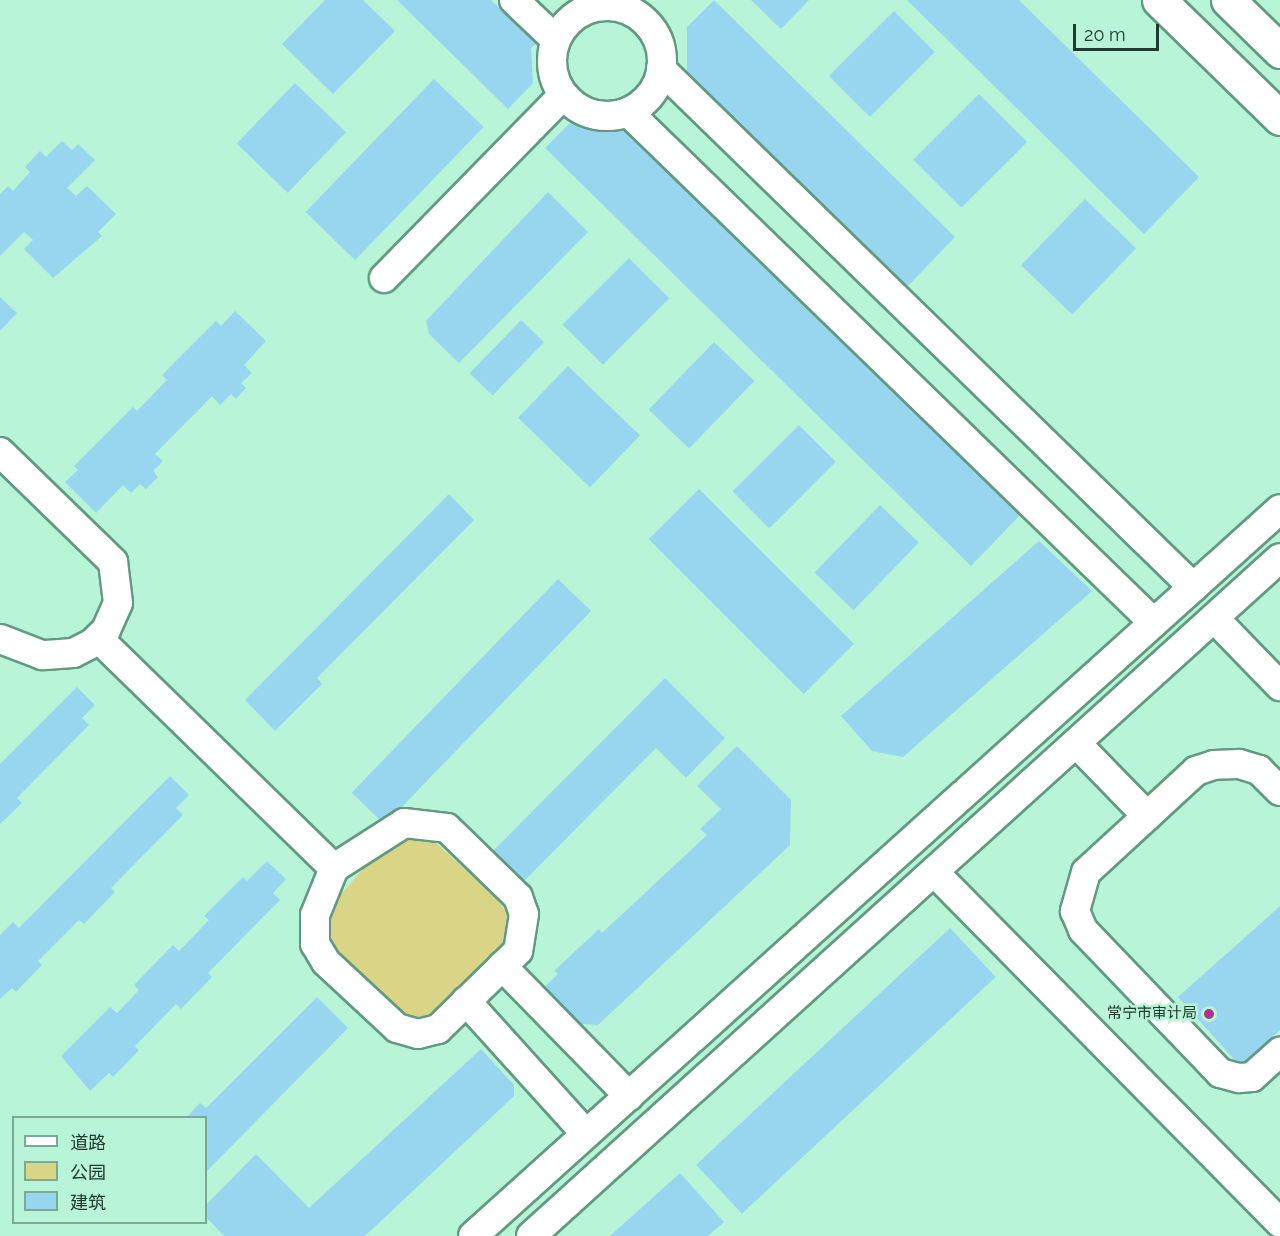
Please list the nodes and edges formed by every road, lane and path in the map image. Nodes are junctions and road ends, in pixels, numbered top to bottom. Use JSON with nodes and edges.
{"nodes":[{"id":1,"x":514,"y":0,"type":"edge"},
{"id":2,"x":1159,"y":0,"type":"edge"},
{"id":3,"x":1228,"y":0,"type":"edge"},
{"id":4,"x":593,"y":4,"type":"edge"},
{"id":5,"x":648,"y":9,"type":"edge"},
{"id":6,"x":556,"y":40,"type":"junction"},
{"id":7,"x":1280,"y":51,"type":"edge"},
{"id":8,"x":661,"y":69,"type":"junction"},
{"id":9,"x":563,"y":95,"type":"junction"},
{"id":10,"x":628,"y":112,"type":"junction"},
{"id":11,"x":1280,"y":118,"type":"edge"},
{"id":12,"x":384,"y":278,"type":"dead end"},
{"id":13,"x":0,"y":452,"type":"edge"},
{"id":14,"x":1280,"y":509,"type":"edge"},
{"id":15,"x":1280,"y":558,"type":"edge"},
{"id":16,"x":1193,"y":587,"type":"junction"},
{"id":17,"x":1214,"y":618,"type":"junction"},
{"id":18,"x":1154,"y":623,"type":"junction"},
{"id":19,"x":98,"y":638,"type":"junction"},
{"id":20,"x":0,"y":639,"type":"edge"},
{"id":21,"x":1280,"y":686,"type":"edge"},
{"id":22,"x":1076,"y":743,"type":"junction"},
{"id":23,"x":1280,"y":791,"type":"edge"},
{"id":24,"x":1148,"y":816,"type":"junction"},
{"id":25,"x":334,"y":868,"type":"junction"},
{"id":26,"x":934,"y":872,"type":"junction"},
{"id":27,"x":502,"y":966,"type":"junction"},
{"id":28,"x":466,"y":1001,"type":"junction"},
{"id":29,"x":1280,"y":1052,"type":"edge"},
{"id":30,"x":629,"y":1096,"type":"junction"},
{"id":31,"x":586,"y":1134,"type":"junction"},
{"id":32,"x":1280,"y":1223,"type":"edge"},
{"id":33,"x":473,"y":1236,"type":"edge"},
{"id":34,"x":531,"y":1236,"type":"edge"}],
"edges":[{"from":1,"to":6,"type":"street"},
{"from":2,"to":11,"type":"main road"},
{"from":3,"to":7,"type":"main road"},
{"from":4,"to":5,"type":"street"},
{"from":4,"to":6,"type":"street"},
{"from":5,"to":8,"type":"street"},
{"from":6,"to":9,"type":"street"},
{"from":8,"to":10,"type":"street"},
{"from":8,"to":16,"type":"street"},
{"from":9,"to":10,"type":"street"},
{"from":9,"to":12,"type":"street"},
{"from":10,"to":18,"type":"street"},
{"from":13,"to":19,"type":"street"},
{"from":14,"to":16,"type":"street"},
{"from":15,"to":17,"type":"street"},
{"from":16,"to":18,"type":"street"},
{"from":17,"to":21,"type":"street"},
{"from":17,"to":22,"type":"street"},
{"from":18,"to":30,"type":"street"},
{"from":19,"to":20,"type":"street"},
{"from":19,"to":25,"type":"street"},
{"from":22,"to":24,"type":"street"},
{"from":22,"to":26,"type":"street"},
{"from":23,"to":24,"type":"street"},
{"from":24,"to":29,"type":"street"},
{"from":25,"to":27,"type":"street"},
{"from":25,"to":28,"type":"street"},
{"from":26,"to":32,"type":"street"},
{"from":26,"to":34,"type":"street"},
{"from":27,"to":28,"type":"street"},
{"from":27,"to":30,"type":"street"},
{"from":28,"to":31,"type":"street"},
{"from":30,"to":31,"type":"street"},
{"from":31,"to":33,"type":"street"}]}
